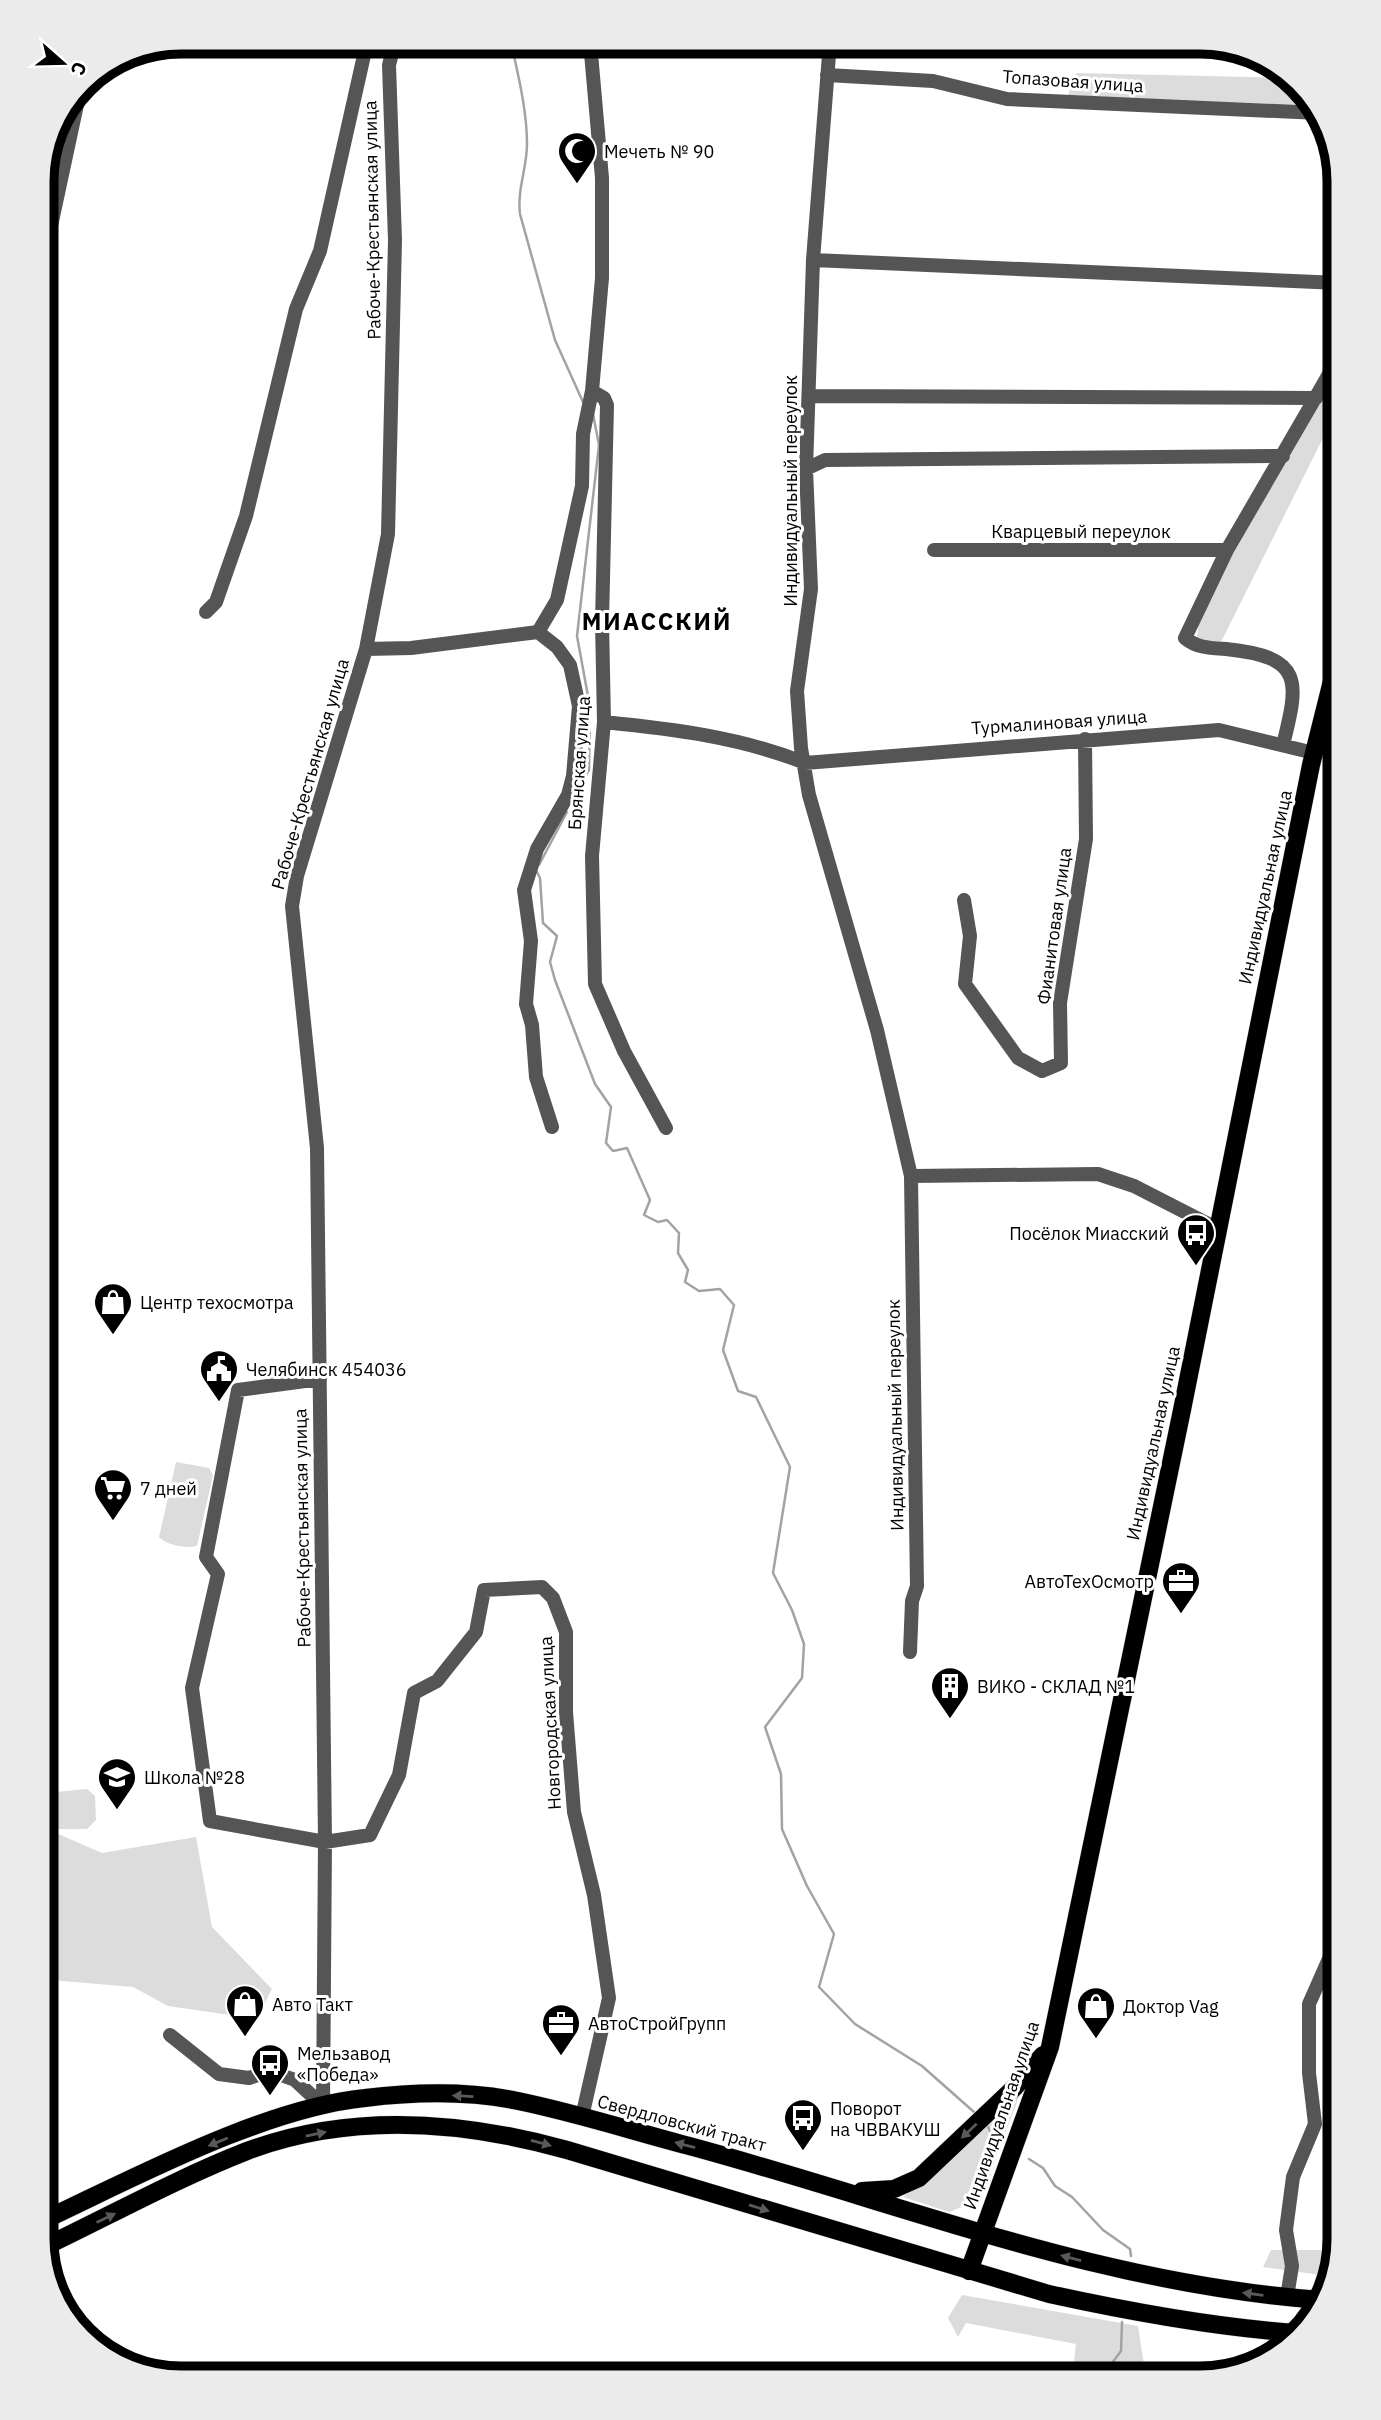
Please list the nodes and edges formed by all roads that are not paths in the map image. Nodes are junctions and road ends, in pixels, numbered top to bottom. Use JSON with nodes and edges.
{"nodes":[{"id":1,"x":365,"y":54,"type":"edge"},
{"id":2,"x":392,"y":54,"type":"edge"},
{"id":3,"x":591,"y":54,"type":"edge"},
{"id":4,"x":829,"y":55,"type":"edge"},
{"id":5,"x":827,"y":75,"type":"junction"},
{"id":6,"x":75,"y":112,"type":"edge"},
{"id":7,"x":1306,"y":112,"type":"edge"},
{"id":8,"x":55,"y":207,"type":"edge"},
{"id":9,"x":813,"y":260,"type":"junction"},
{"id":10,"x":1327,"y":283,"type":"edge"},
{"id":11,"x":1327,"y":378,"type":"edge"},
{"id":12,"x":592,"y":391,"type":"junction"},
{"id":13,"x":809,"y":396,"type":"junction"},
{"id":14,"x":1316,"y":398,"type":"junction"},
{"id":15,"x":1283,"y":456,"type":"junction"},
{"id":16,"x":806,"y":469,"type":"junction"},
{"id":17,"x":934,"y":550,"type":"dead end"},
{"id":18,"x":1227,"y":550,"type":"junction"},
{"id":19,"x":206,"y":612,"type":"dead end"},
{"id":20,"x":538,"y":632,"type":"junction"},
{"id":21,"x":366,"y":649,"type":"junction"},
{"id":22,"x":1327,"y":711,"type":"edge"},
{"id":23,"x":604,"y":722,"type":"junction"},
{"id":24,"x":1085,"y":739,"type":"junction"},
{"id":25,"x":1283,"y":745,"type":"junction"},
{"id":26,"x":1314,"y":753,"type":"junction"},
{"id":27,"x":805,"y":762,"type":"junction"},
{"id":28,"x":964,"y":901,"type":"dead end"},
{"id":29,"x":552,"y":1127,"type":"dead end"},
{"id":30,"x":666,"y":1128,"type":"dead end"},
{"id":31,"x":911,"y":1176,"type":"junction"},
{"id":32,"x":1218,"y":1229,"type":"junction"},
{"id":33,"x":320,"y":1380,"type":"junction"},
{"id":34,"x":910,"y":1652,"type":"dead end"},
{"id":35,"x":326,"y":1842,"type":"junction"},
{"id":36,"x":1327,"y":1963,"type":"edge"},
{"id":37,"x":170,"y":2035,"type":"dead end"},
{"id":38,"x":1050,"y":2047,"type":"junction"},
{"id":39,"x":323,"y":2106,"type":"junction"},
{"id":40,"x":582,"y":2117,"type":"junction"},
{"id":41,"x":845,"y":2191,"type":"junction"},
{"id":42,"x":54,"y":2215,"type":"edge"},
{"id":43,"x":982,"y":2234,"type":"junction"},
{"id":44,"x":54,"y":2242,"type":"edge"},
{"id":45,"x":970,"y":2272,"type":"junction"},
{"id":46,"x":1287,"y":2297,"type":"junction"},
{"id":47,"x":1311,"y":2299,"type":"edge"},
{"id":48,"x":1285,"y":2332,"type":"edge"}],
"edges":[{"from":1,"to":19,"type":"street","name":"Рабоче-Крестьянская улица"},
{"from":2,"to":21,"type":"street","name":"Рабоче-Крестьянская улица"},
{"from":3,"to":12,"type":"street"},
{"from":4,"to":5,"type":"street","name":"Индивидуальный переулок"},
{"from":5,"to":7,"type":"street","name":"Топазовая улица"},
{"from":5,"to":9,"type":"street","name":"Индивидуальный переулок"},
{"from":6,"to":8,"type":"street"},
{"from":9,"to":10,"type":"street"},
{"from":9,"to":13,"type":"street","name":"Индивидуальный переулок"},
{"from":11,"to":14,"type":"street"},
{"from":12,"to":20,"type":"street"},
{"from":12,"to":23,"type":"street","name":"Брянская улица"},
{"from":13,"to":14,"type":"street"},
{"from":13,"to":16,"type":"street","name":"Индивидуальный переулок"},
{"from":14,"to":15,"type":"street"},
{"from":15,"to":16,"type":"street"},
{"from":15,"to":18,"type":"street"},
{"from":16,"to":27,"type":"street","name":"Индивидуальный переулок"},
{"from":17,"to":18,"type":"street","name":"Кварцевый переулок"},
{"from":18,"to":25,"type":"street"},
{"from":20,"to":21,"type":"street"},
{"from":20,"to":29,"type":"street","name":"Брянская улица"},
{"from":21,"to":33,"type":"street","name":"Рабоче-Крестьянская улица"},
{"from":22,"to":26,"type":"main road","name":"Индивидуальная улица"},
{"from":23,"to":27,"type":"street"},
{"from":23,"to":30,"type":"street","name":"Брянская улица"},
{"from":24,"to":25,"type":"street","name":"Турмалиновая улица"},
{"from":24,"to":27,"type":"street","name":"Турмалиновая улица"},
{"from":24,"to":28,"type":"street","name":"Фианитовая улица"},
{"from":25,"to":26,"type":"street","name":"Турмалиновая улица"},
{"from":26,"to":32,"type":"main road","name":"Индивидуальная улица"},
{"from":27,"to":31,"type":"street","name":"Индивидуальный переулок"},
{"from":31,"to":32,"type":"street"},
{"from":31,"to":34,"type":"street","name":"Индивидуальный переулок"},
{"from":32,"to":38,"type":"main road","name":"Индивидуальная улица"},
{"from":33,"to":35,"type":"street","name":"Рабоче-Крестьянская улица"},
{"from":33,"to":35,"type":"street"},
{"from":35,"to":39,"type":"street","name":"Рабоче-Крестьянская улица"},
{"from":35,"to":40,"type":"street","name":"Новгородская улица"},
{"from":36,"to":46,"type":"street"},
{"from":37,"to":39,"type":"street"},
{"from":38,"to":41,"type":"main road","one_way":true},
{"from":38,"to":43,"type":"main road","name":"Индивидуальная улица"},
{"from":40,"to":39,"type":"main road","name":"Свердловский тракт","one_way":true},
{"from":39,"to":42,"type":"main road","name":"Свердловский тракт","one_way":true},
{"from":41,"to":40,"type":"main road","name":"Свердловский тракт","one_way":true},
{"from":41,"to":43,"type":"main road","name":"Свердловский тракт"},
{"from":43,"to":45,"type":"main road","name":"Индивидуальная улица"},
{"from":46,"to":43,"type":"main road","name":"Свердловский тракт","one_way":true},
{"from":44,"to":45,"type":"main road","one_way":true},
{"from":45,"to":48,"type":"main road"},
{"from":46,"to":47,"type":"main road","name":"Свердловский тракт"}]}
